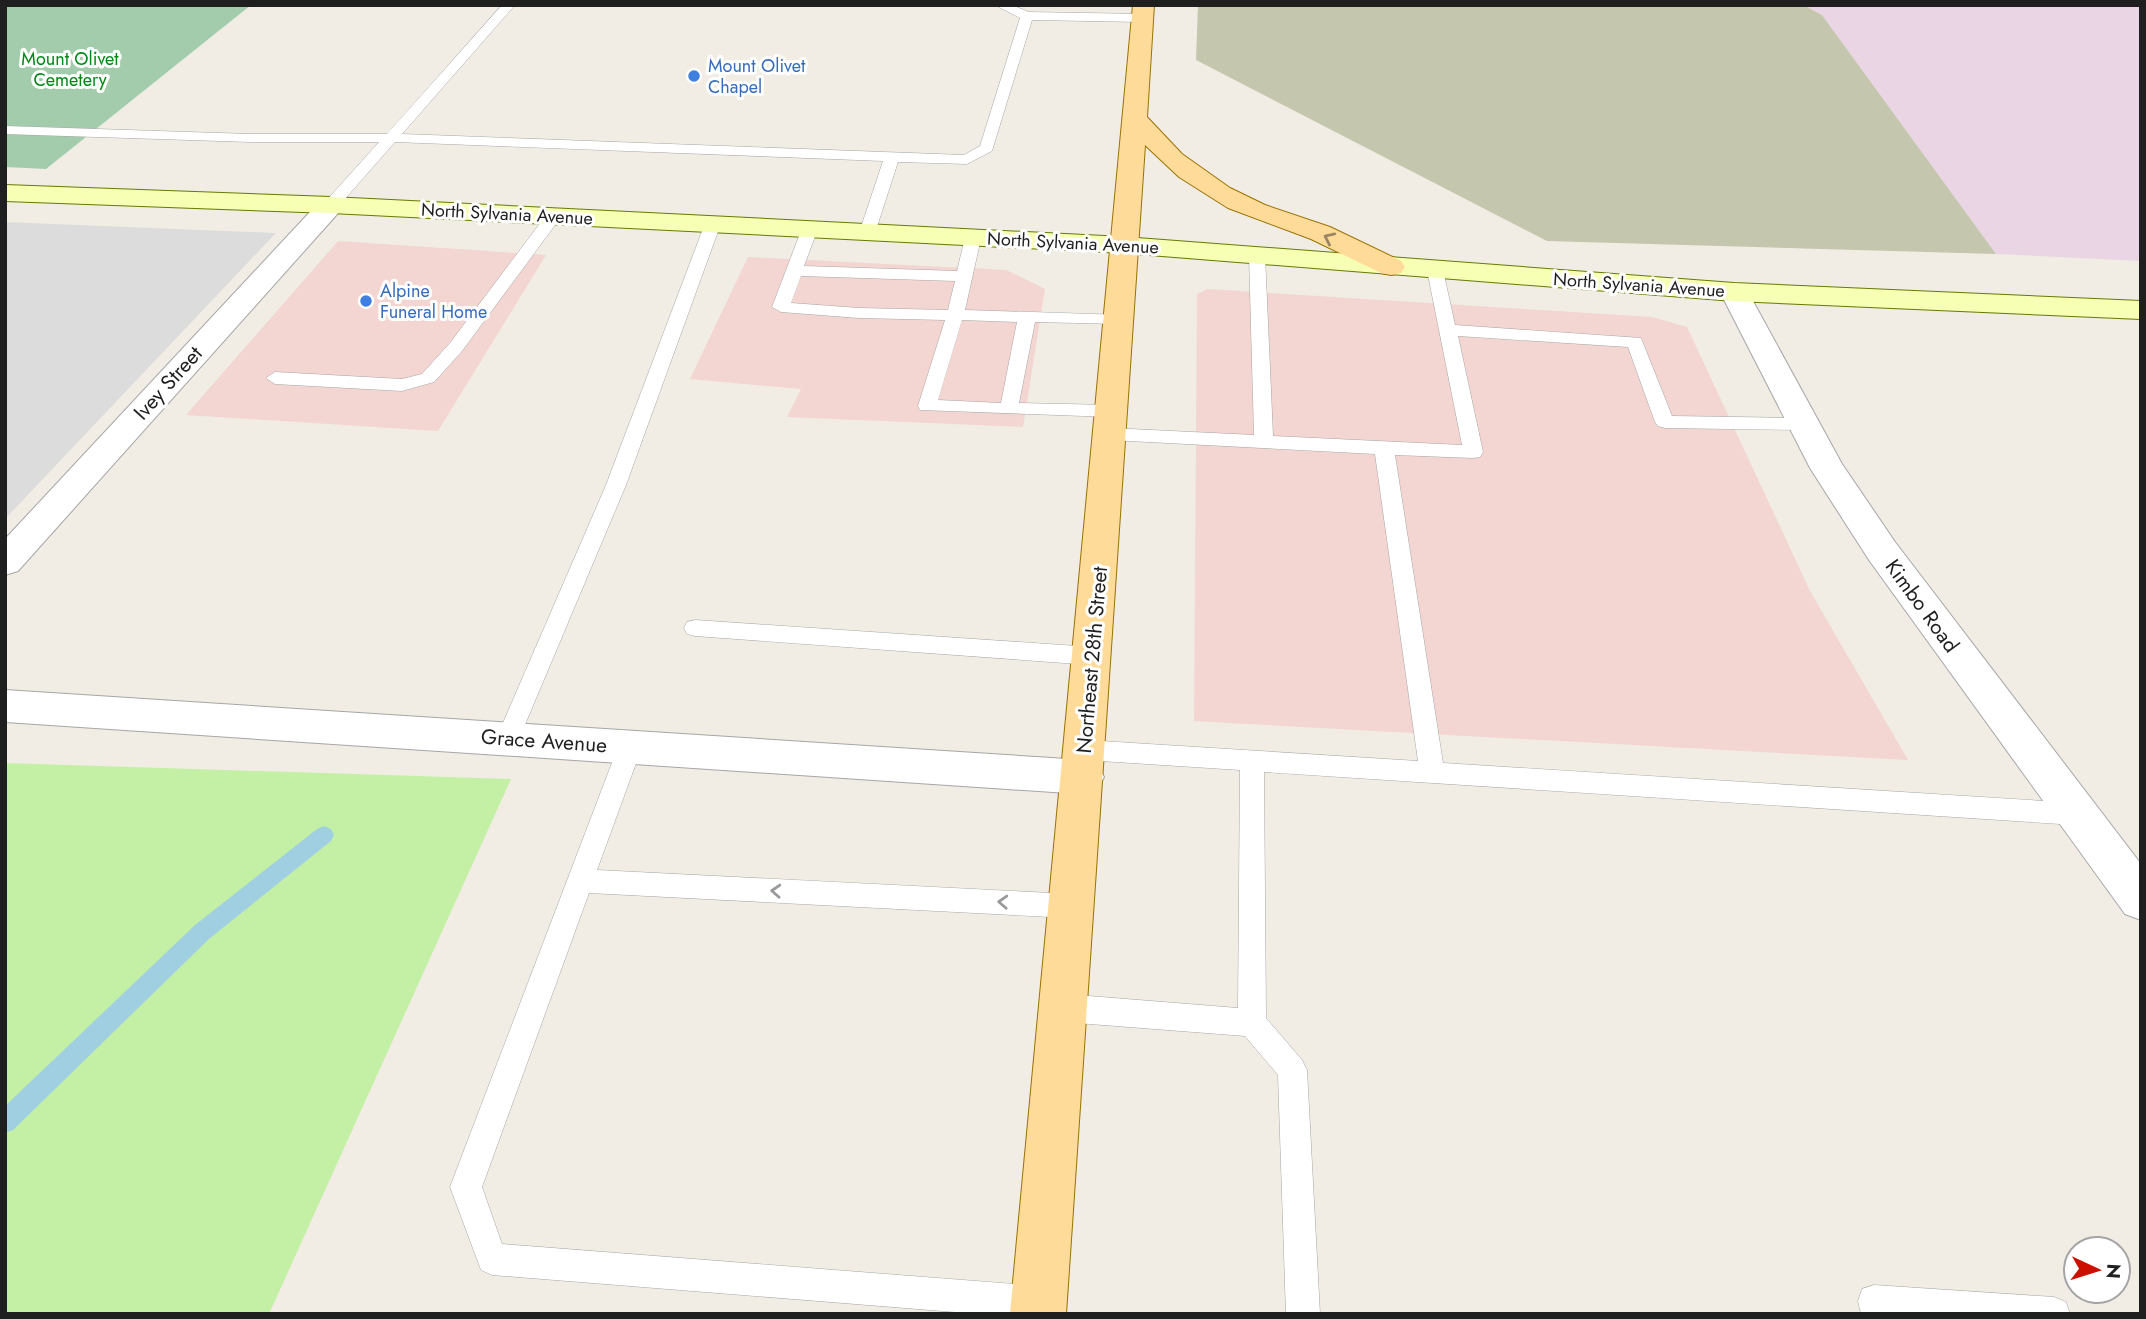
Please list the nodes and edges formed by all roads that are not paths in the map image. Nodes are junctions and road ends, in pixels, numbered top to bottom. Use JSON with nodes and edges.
{"nodes":[{"id":1,"x":509,"y":5,"type":"edge"},
{"id":2,"x":1001,"y":5,"type":"edge"},
{"id":3,"x":1143,"y":12,"type":"edge"},
{"id":4,"x":1027,"y":16,"type":"junction"},
{"id":5,"x":1134,"y":116,"type":"junction"},
{"id":6,"x":5,"y":130,"type":"edge"},
{"id":7,"x":393,"y":138,"type":"junction"},
{"id":8,"x":892,"y":158,"type":"junction"},
{"id":9,"x":5,"y":193,"type":"edge"},
{"id":10,"x":331,"y":205,"type":"junction"},
{"id":11,"x":553,"y":217,"type":"junction"},
{"id":12,"x":712,"y":226,"type":"junction"},
{"id":13,"x":809,"y":231,"type":"junction"},
{"id":14,"x":867,"y":233,"type":"junction"},
{"id":15,"x":973,"y":238,"type":"junction"},
{"id":16,"x":1124,"y":245,"type":"junction"},
{"id":17,"x":1257,"y":255,"type":"junction"},
{"id":18,"x":1391,"y":267,"type":"junction"},
{"id":19,"x":1435,"y":270,"type":"junction"},
{"id":20,"x":794,"y":271,"type":"junction"},
{"id":21,"x":964,"y":276,"type":"junction"},
{"id":22,"x":1734,"y":292,"type":"junction"},
{"id":23,"x":2141,"y":310,"type":"edge"},
{"id":24,"x":955,"y":315,"type":"junction"},
{"id":25,"x":1027,"y":317,"type":"junction"},
{"id":26,"x":1119,"y":319,"type":"junction"},
{"id":27,"x":1447,"y":330,"type":"junction"},
{"id":28,"x":275,"y":378,"type":"dead end"},
{"id":29,"x":1009,"y":409,"type":"junction"},
{"id":30,"x":1111,"y":423,"type":"junction"},
{"id":31,"x":1802,"y":424,"type":"junction"},
{"id":32,"x":1264,"y":442,"type":"junction"},
{"id":33,"x":1384,"y":448,"type":"junction"},
{"id":34,"x":5,"y":562,"type":"edge"},
{"id":35,"x":695,"y":628,"type":"dead end"},
{"id":36,"x":1092,"y":656,"type":"junction"},
{"id":37,"x":5,"y":706,"type":"edge"},
{"id":38,"x":508,"y":739,"type":"junction"},
{"id":39,"x":630,"y":747,"type":"junction"},
{"id":40,"x":1252,"y":761,"type":"junction"},
{"id":41,"x":1084,"y":763,"type":"junction"},
{"id":42,"x":1432,"y":772,"type":"junction"},
{"id":43,"x":2076,"y":814,"type":"junction"},
{"id":44,"x":579,"y":881,"type":"junction"},
{"id":45,"x":2141,"y":900,"type":"edge"},
{"id":46,"x":1072,"y":906,"type":"junction"},
{"id":47,"x":1063,"y":1008,"type":"junction"},
{"id":48,"x":1252,"y":1023,"type":"junction"},
{"id":49,"x":1039,"y":1308,"type":"edge"},
{"id":50,"x":1303,"y":1314,"type":"edge"},
{"id":51,"x":1878,"y":1314,"type":"edge"},
{"id":52,"x":2054,"y":1314,"type":"edge"}],
"edges":[{"from":1,"to":7,"type":"lane"},
{"from":2,"to":4,"type":"lane"},
{"from":3,"to":4,"type":"lane"},
{"from":3,"to":5,"type":"main road","name":"Northeast 28th Street"},
{"from":4,"to":8,"type":"lane"},
{"from":5,"to":16,"type":"main road","name":"Northeast 28th Street"},
{"from":18,"to":5,"type":"main road","one_way":true},
{"from":6,"to":7,"type":"lane"},
{"from":7,"to":8,"type":"lane"},
{"from":7,"to":10,"type":"lane"},
{"from":8,"to":14,"type":"lane"},
{"from":9,"to":10,"type":"main road","name":"North Sylvania Avenue"},
{"from":10,"to":11,"type":"main road","name":"North Sylvania Avenue"},
{"from":10,"to":34,"type":"street","name":"Ivey Street"},
{"from":11,"to":12,"type":"main road","name":"North Sylvania Avenue"},
{"from":11,"to":28,"type":"lane"},
{"from":12,"to":13,"type":"main road","name":"North Sylvania Avenue"},
{"from":12,"to":38,"type":"lane"},
{"from":13,"to":14,"type":"main road","name":"North Sylvania Avenue"},
{"from":13,"to":20,"type":"lane"},
{"from":14,"to":15,"type":"main road","name":"North Sylvania Avenue"},
{"from":15,"to":16,"type":"main road","name":"North Sylvania Avenue"},
{"from":15,"to":21,"type":"lane"},
{"from":16,"to":17,"type":"main road","name":"North Sylvania Avenue"},
{"from":16,"to":26,"type":"main road","name":"Northeast 28th Street"},
{"from":17,"to":18,"type":"main road","name":"North Sylvania Avenue"},
{"from":17,"to":32,"type":"lane"},
{"from":18,"to":19,"type":"main road","name":"North Sylvania Avenue"},
{"from":19,"to":22,"type":"main road","name":"North Sylvania Avenue"},
{"from":19,"to":27,"type":"lane"},
{"from":20,"to":21,"type":"lane"},
{"from":20,"to":24,"type":"lane"},
{"from":21,"to":24,"type":"lane"},
{"from":22,"to":23,"type":"main road","name":"North Sylvania Avenue"},
{"from":22,"to":31,"type":"street","name":"Kimbo Road"},
{"from":24,"to":25,"type":"lane"},
{"from":24,"to":29,"type":"lane"},
{"from":25,"to":26,"type":"lane"},
{"from":25,"to":29,"type":"lane"},
{"from":26,"to":30,"type":"main road","name":"Northeast 28th Street"},
{"from":27,"to":31,"type":"lane"},
{"from":27,"to":33,"type":"lane"},
{"from":29,"to":30,"type":"lane"},
{"from":30,"to":32,"type":"lane"},
{"from":30,"to":36,"type":"main road","name":"Northeast 28th Street"},
{"from":31,"to":43,"type":"street","name":"Kimbo Road"},
{"from":32,"to":33,"type":"lane"},
{"from":33,"to":42,"type":"lane"},
{"from":35,"to":36,"type":"lane"},
{"from":36,"to":41,"type":"main road","name":"Northeast 28th Street"},
{"from":37,"to":38,"type":"street","name":"Grace Avenue"},
{"from":38,"to":39,"type":"street","name":"Grace Avenue"},
{"from":39,"to":41,"type":"street","name":"Grace Avenue"},
{"from":39,"to":44,"type":"lane"},
{"from":40,"to":41,"type":"lane"},
{"from":40,"to":42,"type":"lane"},
{"from":40,"to":48,"type":"lane"},
{"from":41,"to":46,"type":"main road","name":"Northeast 28th Street"},
{"from":42,"to":43,"type":"lane"},
{"from":43,"to":45,"type":"street","name":"Kimbo Road"},
{"from":46,"to":44,"type":"lane","one_way":true},
{"from":44,"to":49,"type":"lane"},
{"from":46,"to":47,"type":"main road","name":"Northeast 28th Street"},
{"from":47,"to":48,"type":"lane"},
{"from":47,"to":49,"type":"main road","name":"Northeast 28th Street"},
{"from":48,"to":50,"type":"lane"},
{"from":51,"to":52,"type":"lane"}]}
